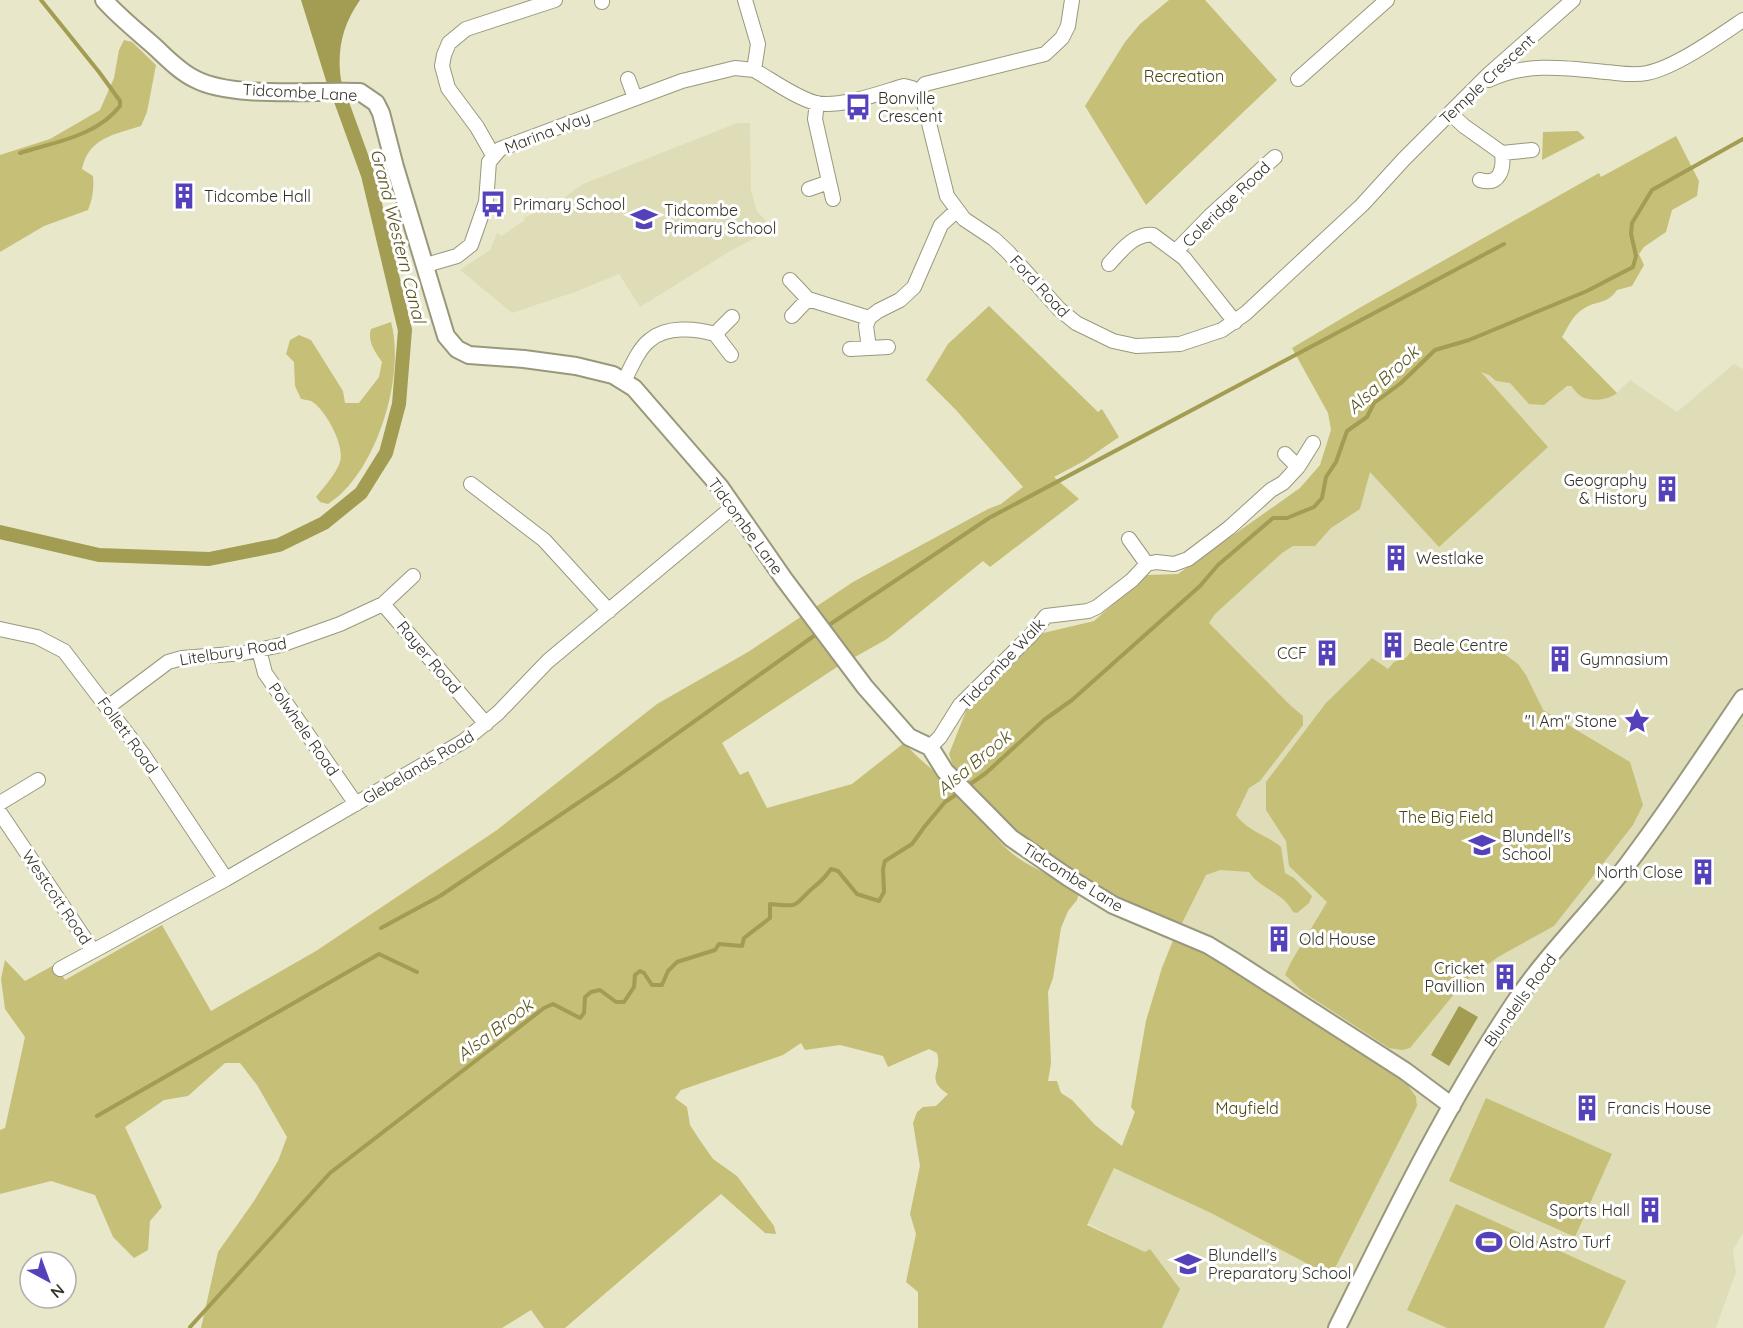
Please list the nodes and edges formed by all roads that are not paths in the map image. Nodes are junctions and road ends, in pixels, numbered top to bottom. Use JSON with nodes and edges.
{"nodes":[{"id":1,"x":104,"y":0,"type":"edge"},
{"id":2,"x":555,"y":0,"type":"edge"},
{"id":3,"x":745,"y":0,"type":"edge"},
{"id":4,"x":1072,"y":0,"type":"edge"},
{"id":5,"x":1387,"y":0,"type":"edge"},
{"id":6,"x":1572,"y":0,"type":"edge"},
{"id":7,"x":1743,"y":20,"type":"edge"},
{"id":8,"x":1524,"y":45,"type":"junction"},
{"id":9,"x":1533,"y":68,"type":"junction"},
{"id":10,"x":754,"y":70,"type":"junction"},
{"id":11,"x":628,"y":79,"type":"dead end"},
{"id":12,"x":1298,"y":79,"type":"dead end"},
{"id":13,"x":1479,"y":85,"type":"junction"},
{"id":14,"x":918,"y":92,"type":"junction"},
{"id":15,"x":635,"y":98,"type":"junction"},
{"id":16,"x":817,"y":103,"type":"junction"},
{"id":17,"x":1450,"y":113,"type":"junction"},
{"id":18,"x":1532,"y":150,"type":"dead end"},
{"id":19,"x":1502,"y":153,"type":"junction"},
{"id":20,"x":493,"y":155,"type":"junction"},
{"id":21,"x":1275,"y":157,"type":"dead end"},
{"id":22,"x":1404,"y":159,"type":"joint"},
{"id":23,"x":1480,"y":180,"type":"dead end"},
{"id":24,"x":829,"y":182,"type":"junction"},
{"id":25,"x":809,"y":189,"type":"dead end"},
{"id":26,"x":833,"y":199,"type":"dead end"},
{"id":27,"x":956,"y":211,"type":"junction"},
{"id":28,"x":1176,"y":251,"type":"junction"},
{"id":29,"x":1109,"y":264,"type":"dead end"},
{"id":30,"x":426,"y":265,"type":"junction"},
{"id":31,"x":790,"y":280,"type":"dead end"},
{"id":32,"x":808,"y":298,"type":"junction"},
{"id":33,"x":792,"y":316,"type":"dead end"},
{"id":34,"x":732,"y":317,"type":"dead end"},
{"id":35,"x":869,"y":318,"type":"junction"},
{"id":36,"x":1235,"y":322,"type":"junction"},
{"id":37,"x":715,"y":334,"type":"junction"},
{"id":38,"x":888,"y":347,"type":"dead end"},
{"id":39,"x":869,"y":348,"type":"junction"},
{"id":40,"x":850,"y":349,"type":"dead end"},
{"id":41,"x":731,"y":355,"type":"dead end"},
{"id":42,"x":624,"y":381,"type":"junction"},
{"id":43,"x":1313,"y":443,"type":"dead end"},
{"id":44,"x":1285,"y":454,"type":"dead end"},
{"id":45,"x":1298,"y":467,"type":"junction"},
{"id":46,"x":470,"y":483,"type":"dead end"},
{"id":47,"x":734,"y":506,"type":"junction"},
{"id":48,"x":1129,"y":539,"type":"dead end"},
{"id":49,"x":1147,"y":564,"type":"junction"},
{"id":50,"x":413,"y":576,"type":"dead end"},
{"id":51,"x":383,"y":603,"type":"junction"},
{"id":52,"x":609,"y":611,"type":"junction"},
{"id":53,"x":0,"y":629,"type":"edge"},
{"id":54,"x":259,"y":650,"type":"junction"},
{"id":55,"x":1743,"y":698,"type":"edge"},
{"id":56,"x":108,"y":707,"type":"junction"},
{"id":57,"x":486,"y":724,"type":"junction"},
{"id":58,"x":930,"y":747,"type":"junction"},
{"id":59,"x":38,"y":780,"type":"dead end"},
{"id":60,"x":0,"y":803,"type":"edge"},
{"id":61,"x":356,"y":804,"type":"junction"},
{"id":62,"x":0,"y":813,"type":"edge"},
{"id":63,"x":226,"y":879,"type":"junction"},
{"id":64,"x":93,"y":951,"type":"junction"},
{"id":65,"x":60,"y":969,"type":"dead end"},
{"id":66,"x":1452,"y":1106,"type":"junction"},
{"id":67,"x":1337,"y":1328,"type":"edge"}],
"edges":[{"from":1,"to":30,"type":"street","name":"Tidcombe Lane"},
{"from":2,"to":20,"type":"street"},
{"from":3,"to":10,"type":"street"},
{"from":4,"to":14,"type":"street"},
{"from":5,"to":12,"type":"street"},
{"from":6,"to":8,"type":"street","name":"Temple Crescent"},
{"from":7,"to":9,"type":"street"},
{"from":8,"to":9,"type":"street"},
{"from":8,"to":13,"type":"street","name":"Temple Crescent"},
{"from":9,"to":13,"type":"street"},
{"from":10,"to":15,"type":"street","name":"Marina Way"},
{"from":10,"to":16,"type":"street"},
{"from":11,"to":15,"type":"street"},
{"from":13,"to":17,"type":"street","name":"Temple Crescent"},
{"from":14,"to":16,"type":"street"},
{"from":14,"to":27,"type":"street","name":"Ford Road"},
{"from":15,"to":20,"type":"street","name":"Marina Way"},
{"from":16,"to":24,"type":"street"},
{"from":17,"to":19,"type":"street"},
{"from":17,"to":22,"type":"street","name":"Temple Crescent"},
{"from":18,"to":19,"type":"street"},
{"from":19,"to":23,"type":"street"},
{"from":20,"to":30,"type":"street","name":"Marina Way"},
{"from":21,"to":28,"type":"street","name":"Coleridge Road"},
{"from":22,"to":36,"type":"street","name":"Ford Road"},
{"from":24,"to":25,"type":"street"},
{"from":24,"to":26,"type":"street"},
{"from":27,"to":35,"type":"street"},
{"from":27,"to":36,"type":"street","name":"Ford Road"},
{"from":28,"to":29,"type":"street"},
{"from":28,"to":36,"type":"street"},
{"from":30,"to":42,"type":"street","name":"Tidcombe Lane"},
{"from":31,"to":32,"type":"street"},
{"from":32,"to":33,"type":"street"},
{"from":32,"to":35,"type":"street"},
{"from":34,"to":37,"type":"street"},
{"from":35,"to":39,"type":"street"},
{"from":37,"to":41,"type":"street"},
{"from":37,"to":42,"type":"street"},
{"from":38,"to":39,"type":"street"},
{"from":39,"to":40,"type":"street"},
{"from":42,"to":47,"type":"street","name":"Tidcombe Lane"},
{"from":43,"to":45,"type":"street"},
{"from":44,"to":45,"type":"street"},
{"from":45,"to":49,"type":"street"},
{"from":46,"to":52,"type":"street"},
{"from":47,"to":52,"type":"street","name":"Glebelands Road"},
{"from":47,"to":58,"type":"street","name":"Tidcombe Lane"},
{"from":48,"to":49,"type":"street"},
{"from":49,"to":58,"type":"street","name":"Tidcombe Walk"},
{"from":50,"to":51,"type":"street"},
{"from":51,"to":54,"type":"street","name":"Litelbury Road"},
{"from":51,"to":57,"type":"street","name":"Rayer Road"},
{"from":52,"to":57,"type":"street","name":"Glebelands Road"},
{"from":53,"to":56,"type":"street","name":"Follett Road"},
{"from":54,"to":56,"type":"street","name":"Litelbury Road"},
{"from":54,"to":61,"type":"street","name":"Polwhele Road"},
{"from":55,"to":66,"type":"street","name":"Blundells Road"},
{"from":56,"to":63,"type":"street","name":"Follett Road"},
{"from":57,"to":61,"type":"street","name":"Glebelands Road"},
{"from":58,"to":66,"type":"street","name":"Tidcombe Lane"},
{"from":59,"to":60,"type":"street"},
{"from":61,"to":63,"type":"street","name":"Glebelands Road"},
{"from":62,"to":64,"type":"street","name":"Westcott Road"},
{"from":63,"to":64,"type":"street","name":"Glebelands Road"},
{"from":64,"to":65,"type":"street","name":"Glebelands Road"},
{"from":66,"to":67,"type":"street","name":"Blundells Road"}]}
